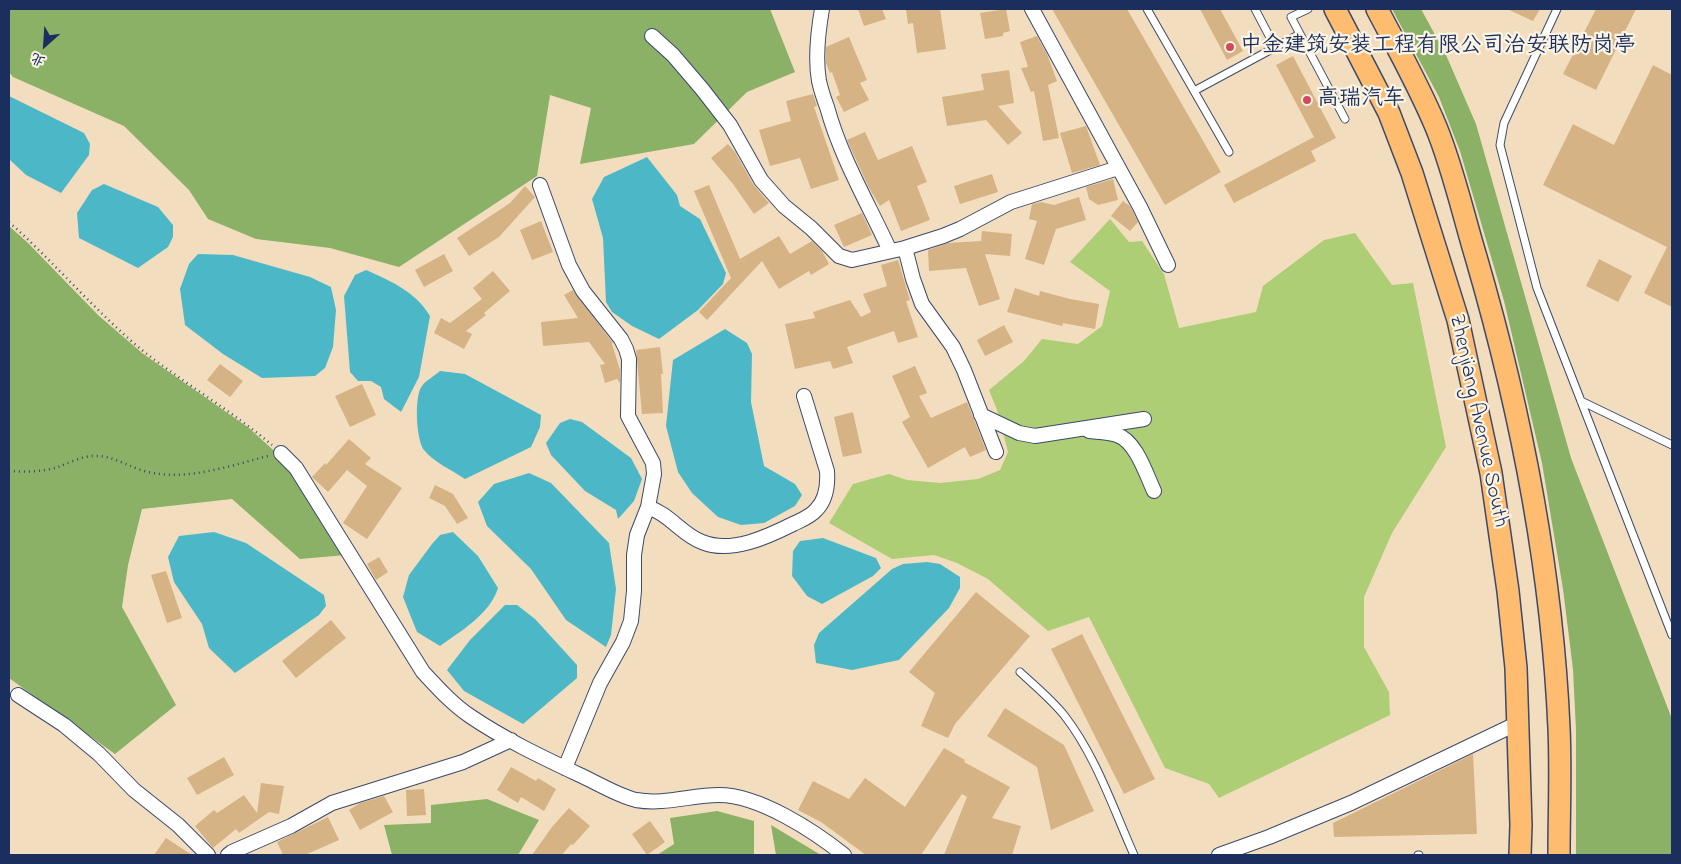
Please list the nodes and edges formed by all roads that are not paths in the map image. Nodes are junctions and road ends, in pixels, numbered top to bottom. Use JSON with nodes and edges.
{"nodes":[{"id":1,"x":822,"y":9,"type":"edge"},
{"id":2,"x":1032,"y":9,"type":"edge"},
{"id":3,"x":1147,"y":9,"type":"edge"},
{"id":4,"x":1255,"y":9,"type":"edge"},
{"id":5,"x":1335,"y":9,"type":"edge"},
{"id":6,"x":1377,"y":9,"type":"edge"},
{"id":7,"x":1557,"y":9,"type":"edge"},
{"id":8,"x":1304,"y":10,"type":"edge"},
{"id":9,"x":1300,"y":34,"type":"junction"},
{"id":10,"x":652,"y":36,"type":"dead end"},
{"id":11,"x":1275,"y":47,"type":"junction"},
{"id":12,"x":1194,"y":91,"type":"junction"},
{"id":13,"x":1345,"y":119,"type":"dead end"},
{"id":14,"x":1229,"y":152,"type":"dead end"},
{"id":15,"x":1118,"y":168,"type":"junction"},
{"id":16,"x":540,"y":185,"type":"dead end"},
{"id":17,"x":904,"y":248,"type":"junction"},
{"id":18,"x":890,"y":251,"type":"junction"},
{"id":19,"x":1168,"y":265,"type":"dead end"},
{"id":20,"x":804,"y":396,"type":"dead end"},
{"id":21,"x":1581,"y":401,"type":"junction"},
{"id":22,"x":981,"y":414,"type":"junction"},
{"id":23,"x":1144,"y":419,"type":"dead end"},
{"id":24,"x":1075,"y":429,"type":"junction"},
{"id":25,"x":1672,"y":445,"type":"edge"},
{"id":26,"x":281,"y":452,"type":"road end"},
{"id":27,"x":996,"y":452,"type":"dead end"},
{"id":28,"x":1154,"y":491,"type":"dead end"},
{"id":29,"x":648,"y":506,"type":"junction"},
{"id":30,"x":1672,"y":635,"type":"edge"},
{"id":31,"x":1020,"y":672,"type":"dead end"},
{"id":32,"x":18,"y":695,"type":"dead end"},
{"id":33,"x":1518,"y":723,"type":"junction"},
{"id":34,"x":511,"y":740,"type":"junction"},
{"id":35,"x":565,"y":768,"type":"junction"},
{"id":36,"x":208,"y":855,"type":"edge"},
{"id":37,"x":228,"y":855,"type":"edge"},
{"id":38,"x":844,"y":855,"type":"edge"},
{"id":39,"x":1134,"y":855,"type":"edge"},
{"id":40,"x":1219,"y":855,"type":"edge"},
{"id":41,"x":1520,"y":855,"type":"edge"},
{"id":42,"x":1559,"y":855,"type":"edge"}],
"edges":[{"from":1,"to":18,"type":"street"},
{"from":2,"to":15,"type":"street"},
{"from":3,"to":12,"type":"lane"},
{"from":4,"to":11,"type":"lane"},
{"from":5,"to":33,"type":"main road","name":"Zhenjiang Avenue South"},
{"from":6,"to":42,"type":"main road","name":"Zhenjiang Avenue South"},
{"from":7,"to":21,"type":"lane"},
{"from":8,"to":9,"type":"lane"},
{"from":9,"to":11,"type":"lane"},
{"from":9,"to":13,"type":"lane"},
{"from":10,"to":18,"type":"street"},
{"from":11,"to":12,"type":"lane"},
{"from":12,"to":14,"type":"lane"},
{"from":15,"to":17,"type":"street"},
{"from":15,"to":19,"type":"street"},
{"from":16,"to":29,"type":"street"},
{"from":17,"to":18,"type":"street"},
{"from":17,"to":22,"type":"street"},
{"from":20,"to":29,"type":"street"},
{"from":21,"to":25,"type":"lane"},
{"from":21,"to":30,"type":"lane"},
{"from":22,"to":24,"type":"street"},
{"from":22,"to":27,"type":"street"},
{"from":23,"to":24,"type":"street"},
{"from":24,"to":28,"type":"street"},
{"from":26,"to":34,"type":"street"},
{"from":29,"to":35,"type":"street"},
{"from":31,"to":39,"type":"lane"},
{"from":32,"to":36,"type":"street"},
{"from":33,"to":40,"type":"street"},
{"from":33,"to":41,"type":"main road","name":"Zhenjiang Avenue South"},
{"from":34,"to":35,"type":"street"},
{"from":34,"to":37,"type":"street"},
{"from":35,"to":38,"type":"street"}]}
